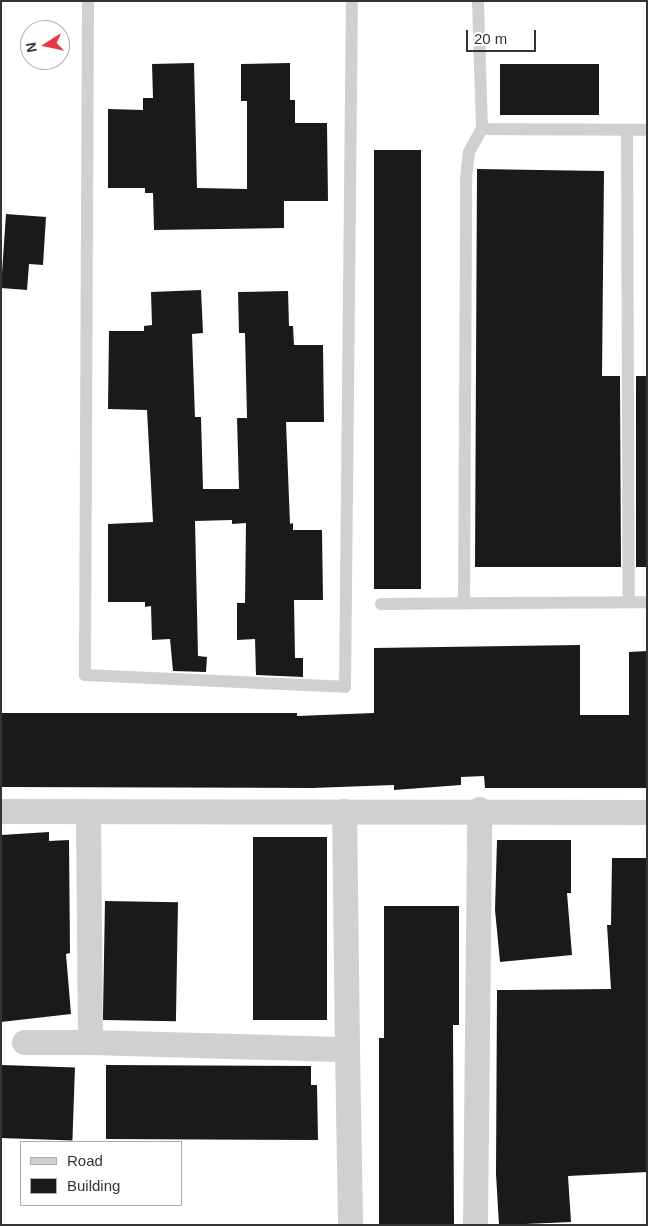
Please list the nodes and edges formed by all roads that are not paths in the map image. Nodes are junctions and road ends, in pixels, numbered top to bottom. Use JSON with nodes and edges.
{"nodes":[{"id":1,"x":88,"y":1,"type":"edge"},
{"id":2,"x":352,"y":1,"type":"edge"},
{"id":3,"x":478,"y":1,"type":"edge"},
{"id":4,"x":482,"y":130,"type":"junction"},
{"id":5,"x":627,"y":130,"type":"junction"},
{"id":6,"x":647,"y":130,"type":"edge"},
{"id":7,"x":629,"y":602,"type":"junction"},
{"id":8,"x":647,"y":602,"type":"edge"},
{"id":9,"x":464,"y":603,"type":"junction"},
{"id":10,"x":381,"y":604,"type":"dead end"},
{"id":11,"x":479,"y":809,"type":"junction"},
{"id":12,"x":344,"y":810,"type":"junction"},
{"id":13,"x":1,"y":811,"type":"edge"},
{"id":14,"x":88,"y":812,"type":"junction"},
{"id":15,"x":647,"y":812,"type":"edge"},
{"id":16,"x":24,"y":1042,"type":"dead end"},
{"id":17,"x":90,"y":1042,"type":"junction"},
{"id":18,"x":347,"y":1049,"type":"junction"},
{"id":19,"x":350,"y":1225,"type":"edge"},
{"id":20,"x":474,"y":1225,"type":"edge"}],
"edges":[{"from":1,"to":2,"type":"lane"},
{"from":3,"to":4,"type":"lane"},
{"from":4,"to":5,"type":"lane"},
{"from":4,"to":9,"type":"lane"},
{"from":5,"to":6,"type":"lane"},
{"from":5,"to":7,"type":"lane"},
{"from":7,"to":8,"type":"lane"},
{"from":7,"to":9,"type":"lane"},
{"from":9,"to":10,"type":"lane"},
{"from":11,"to":12,"type":"street"},
{"from":11,"to":15,"type":"street"},
{"from":11,"to":20,"type":"street"},
{"from":12,"to":14,"type":"street"},
{"from":12,"to":18,"type":"street"},
{"from":13,"to":14,"type":"street"},
{"from":14,"to":17,"type":"street"},
{"from":16,"to":17,"type":"street"},
{"from":17,"to":18,"type":"street"},
{"from":18,"to":19,"type":"street"}]}
